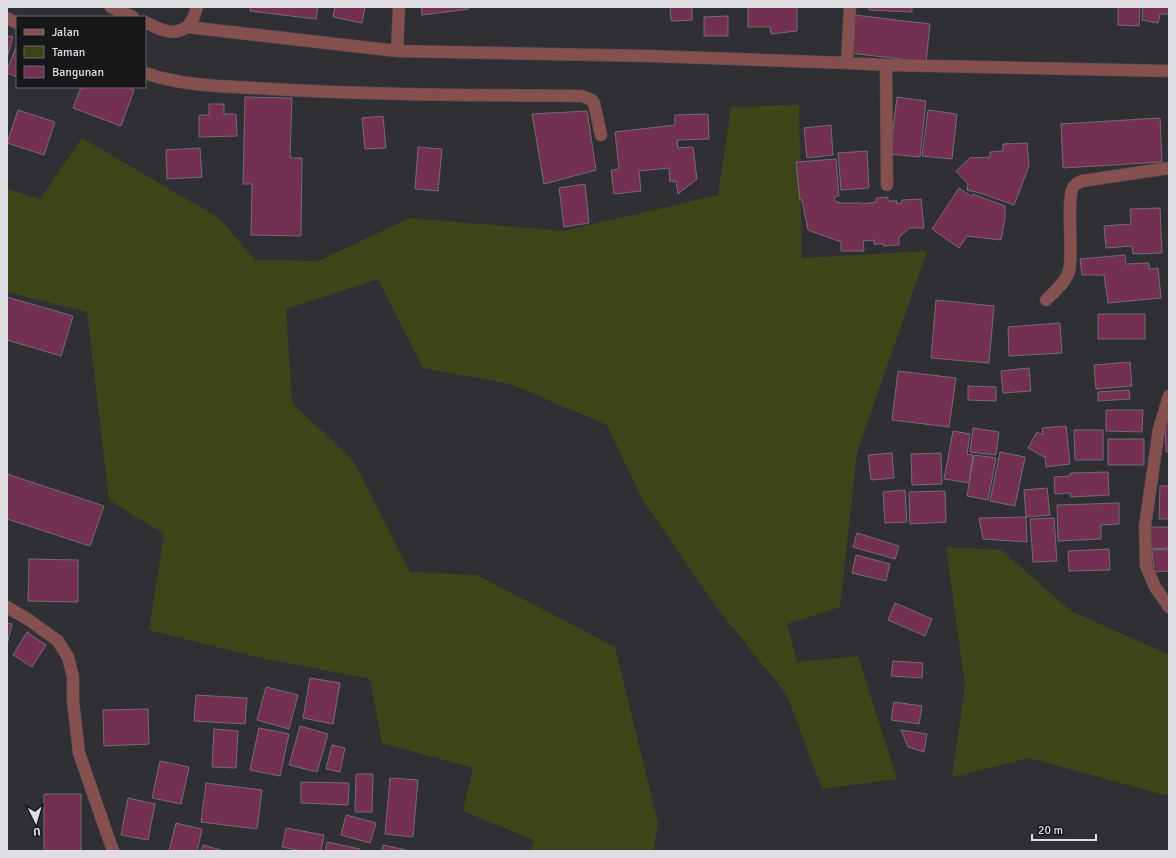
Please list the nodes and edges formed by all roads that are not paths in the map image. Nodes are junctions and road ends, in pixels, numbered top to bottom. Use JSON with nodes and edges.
{"nodes":[{"id":1,"x":110,"y":7,"type":"edge"},
{"id":2,"x":197,"y":7,"type":"edge"},
{"id":3,"x":399,"y":7,"type":"edge"},
{"id":4,"x":850,"y":7,"type":"edge"},
{"id":5,"x":131,"y":16,"type":"edge"},
{"id":6,"x":7,"y":18,"type":"edge"},
{"id":7,"x":16,"y":22,"type":"edge"},
{"id":8,"x":146,"y":22,"type":"edge"},
{"id":9,"x":187,"y":27,"type":"junction"},
{"id":10,"x":397,"y":51,"type":"junction"},
{"id":11,"x":847,"y":63,"type":"junction"},
{"id":12,"x":886,"y":65,"type":"junction"},
{"id":13,"x":1169,"y":70,"type":"edge"},
{"id":14,"x":146,"y":73,"type":"edge"},
{"id":15,"x":601,"y":135,"type":"dead end"},
{"id":16,"x":1169,"y":168,"type":"edge"},
{"id":17,"x":887,"y":186,"type":"dead end"},
{"id":18,"x":1046,"y":300,"type":"dead end"},
{"id":19,"x":1169,"y":396,"type":"edge"},
{"id":20,"x":7,"y":607,"type":"edge"},
{"id":21,"x":1169,"y":607,"type":"edge"},
{"id":22,"x":110,"y":850,"type":"edge"}],
"edges":[{"from":1,"to":5,"type":"street"},
{"from":2,"to":9,"type":"street"},
{"from":3,"to":10,"type":"street"},
{"from":4,"to":11,"type":"street"},
{"from":6,"to":7,"type":"street"},
{"from":8,"to":9,"type":"street"},
{"from":9,"to":10,"type":"street"},
{"from":10,"to":11,"type":"street"},
{"from":11,"to":12,"type":"street"},
{"from":12,"to":13,"type":"street"},
{"from":12,"to":17,"type":"street"},
{"from":14,"to":15,"type":"street"},
{"from":16,"to":18,"type":"street"},
{"from":19,"to":21,"type":"street"},
{"from":20,"to":22,"type":"street"}]}
